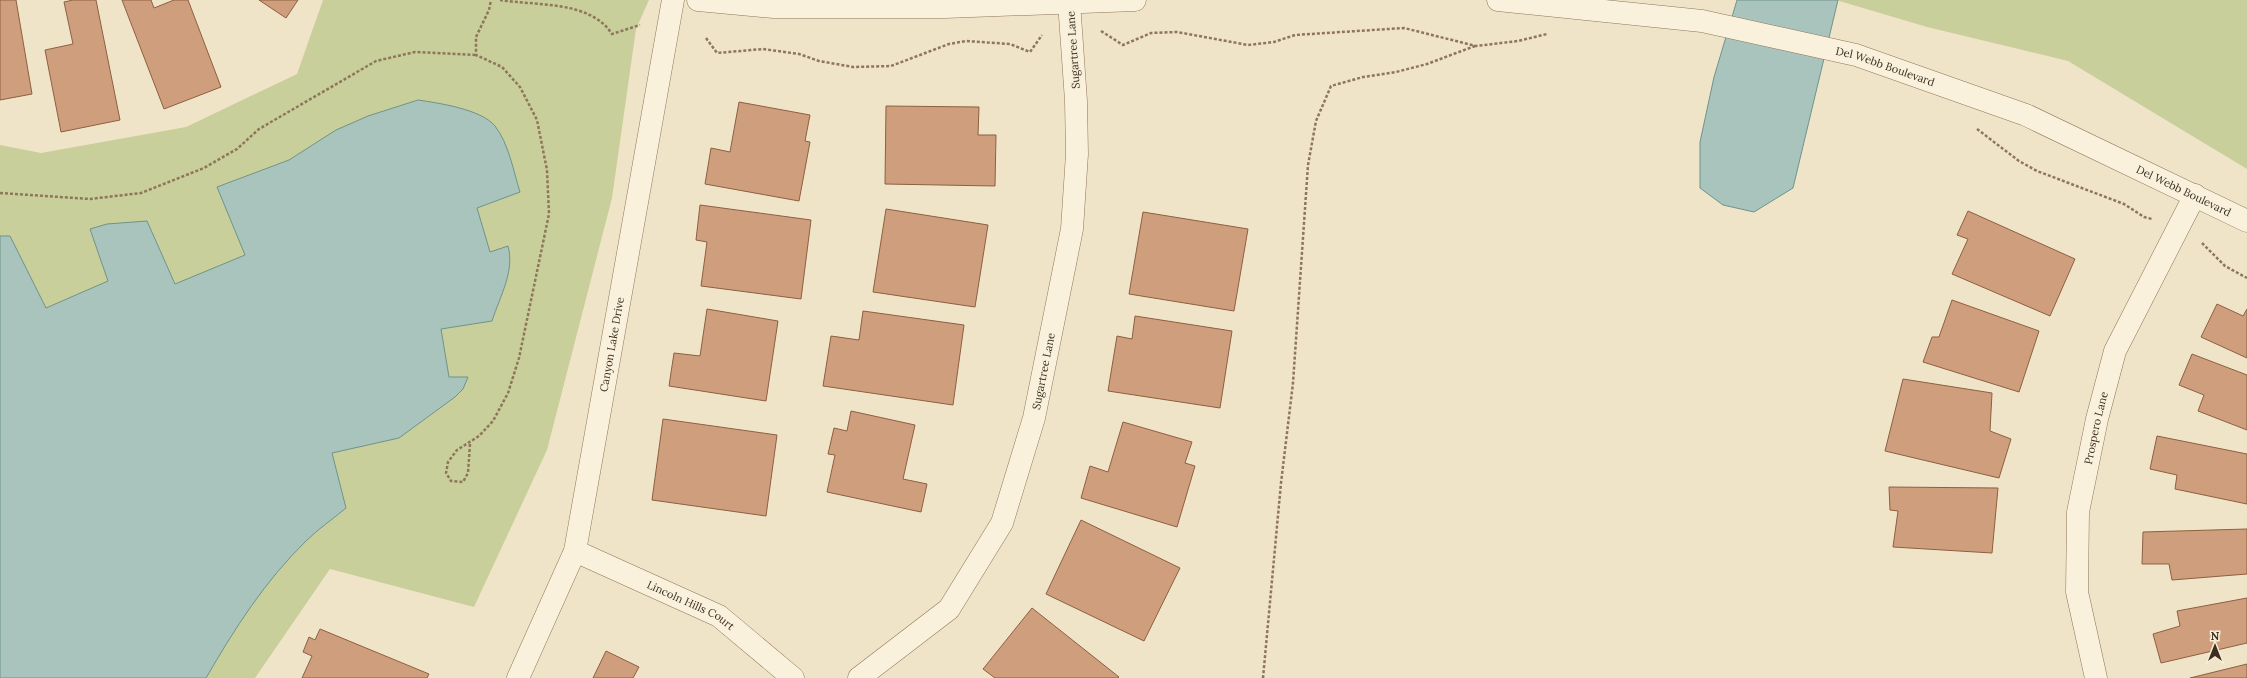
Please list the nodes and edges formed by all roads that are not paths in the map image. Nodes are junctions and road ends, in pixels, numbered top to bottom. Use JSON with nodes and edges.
{"nodes":[{"id":1,"x":673,"y":0,"type":"edge"},
{"id":2,"x":698,"y":0,"type":"edge"},
{"id":3,"x":1135,"y":0,"type":"edge"},
{"id":4,"x":1498,"y":0,"type":"edge"},
{"id":5,"x":1069,"y":2,"type":"junction"},
{"id":6,"x":2195,"y":195,"type":"junction"},
{"id":7,"x":2247,"y":221,"type":"edge"},
{"id":8,"x":575,"y":551,"type":"junction"},
{"id":9,"x":518,"y":678,"type":"edge"},
{"id":10,"x":793,"y":678,"type":"edge"},
{"id":11,"x":860,"y":678,"type":"edge"},
{"id":12,"x":2096,"y":678,"type":"edge"}],
"edges":[{"from":1,"to":8,"type":"street","name":"Canyon Lake Drive"},
{"from":2,"to":5,"type":"street"},
{"from":3,"to":5,"type":"street"},
{"from":4,"to":6,"type":"street","name":"Del Webb Boulevard"},
{"from":5,"to":11,"type":"street","name":"Sugartree Lane"},
{"from":6,"to":7,"type":"street","name":"Del Webb Boulevard"},
{"from":6,"to":12,"type":"street","name":"Prospero Lane"},
{"from":8,"to":9,"type":"street","name":"Canyon Lake Drive"},
{"from":8,"to":10,"type":"street","name":"Lincoln Hills Court"}]}
